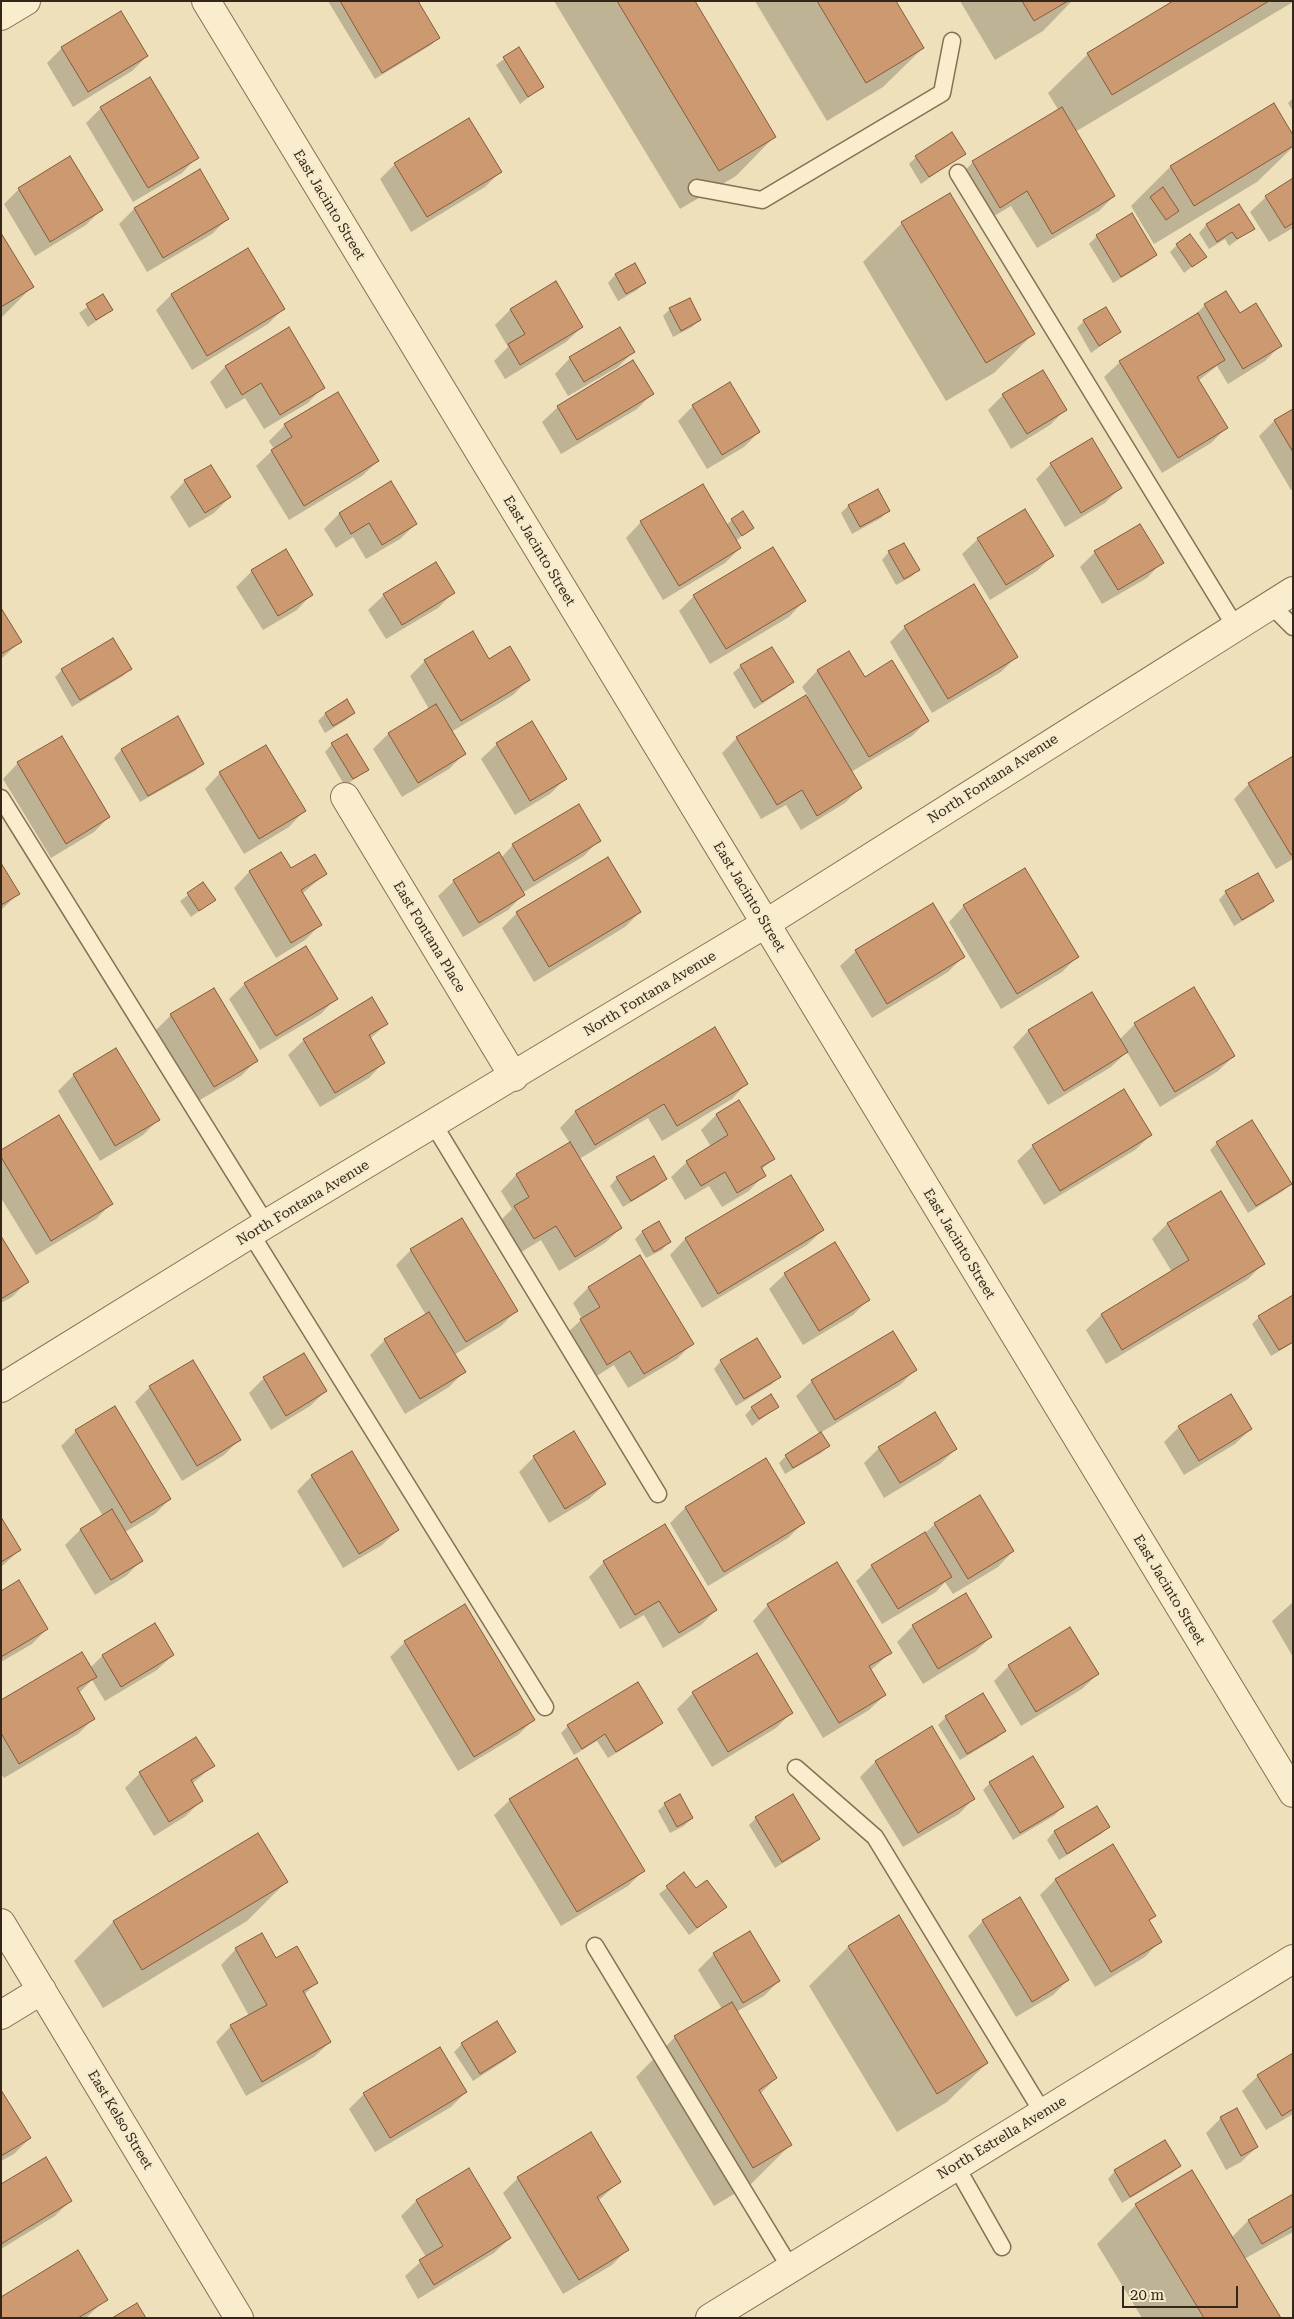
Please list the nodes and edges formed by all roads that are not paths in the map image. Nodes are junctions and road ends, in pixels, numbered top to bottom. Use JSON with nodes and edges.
{"nodes":[{"id":1,"x":26,"y":1,"type":"edge"},
{"id":2,"x":206,"y":1,"type":"edge"},
{"id":3,"x":1,"y":16,"type":"edge"},
{"id":4,"x":952,"y":41,"type":"dead end"},
{"id":5,"x":958,"y":173,"type":"dead end"},
{"id":6,"x":697,"y":188,"type":"dead end"},
{"id":7,"x":1281,"y":598,"type":"edge"},
{"id":8,"x":1235,"y":626,"type":"junction"},
{"id":9,"x":1293,"y":627,"type":"edge"},
{"id":10,"x":345,"y":797,"type":"dead end"},
{"id":11,"x":1,"y":798,"type":"edge"},
{"id":12,"x":765,"y":924,"type":"junction"},
{"id":13,"x":514,"y":1077,"type":"junction"},
{"id":14,"x":434,"y":1125,"type":"junction"},
{"id":15,"x":258,"y":1229,"type":"junction"},
{"id":16,"x":1,"y":1388,"type":"edge"},
{"id":17,"x":658,"y":1494,"type":"dead end"},
{"id":18,"x":545,"y":1707,"type":"dead end"},
{"id":19,"x":796,"y":1768,"type":"dead end"},
{"id":20,"x":1293,"y":1794,"type":"edge"},
{"id":21,"x":1,"y":1923,"type":"edge"},
{"id":22,"x":595,"y":1946,"type":"dead end"},
{"id":23,"x":1293,"y":1959,"type":"edge"},
{"id":24,"x":42,"y":1990,"type":"junction"},
{"id":25,"x":1,"y":2015,"type":"edge"},
{"id":26,"x":1043,"y":2113,"type":"junction"},
{"id":27,"x":956,"y":2166,"type":"junction"},
{"id":28,"x":1002,"y":2247,"type":"dead end"},
{"id":29,"x":790,"y":2269,"type":"junction"},
{"id":30,"x":239,"y":2318,"type":"edge"},
{"id":31,"x":710,"y":2318,"type":"edge"}],
"edges":[{"from":1,"to":3,"type":"street"},
{"from":2,"to":12,"type":"street","name":"East Jacinto Street"},
{"from":4,"to":6,"type":"lane"},
{"from":5,"to":8,"type":"lane"},
{"from":7,"to":8,"type":"street","name":"North Fontana Avenue"},
{"from":7,"to":9,"type":"lane"},
{"from":8,"to":12,"type":"street","name":"North Fontana Avenue"},
{"from":10,"to":13,"type":"street","name":"East Fontana Place"},
{"from":11,"to":15,"type":"lane"},
{"from":12,"to":13,"type":"street","name":"North Fontana Avenue"},
{"from":12,"to":20,"type":"street","name":"East Jacinto Street"},
{"from":13,"to":14,"type":"street","name":"North Fontana Avenue"},
{"from":14,"to":15,"type":"street","name":"North Fontana Avenue"},
{"from":14,"to":17,"type":"lane"},
{"from":15,"to":16,"type":"street","name":"North Fontana Avenue"},
{"from":15,"to":18,"type":"lane"},
{"from":19,"to":26,"type":"lane"},
{"from":21,"to":24,"type":"street","name":"East Kelso Street"},
{"from":22,"to":29,"type":"lane"},
{"from":23,"to":26,"type":"street","name":"North Estrella Avenue"},
{"from":24,"to":25,"type":"street"},
{"from":24,"to":30,"type":"street","name":"East Kelso Street"},
{"from":26,"to":27,"type":"street","name":"North Estrella Avenue"},
{"from":27,"to":28,"type":"lane"},
{"from":27,"to":29,"type":"street","name":"North Estrella Avenue"},
{"from":29,"to":31,"type":"street","name":"North Estrella Avenue"}]}
